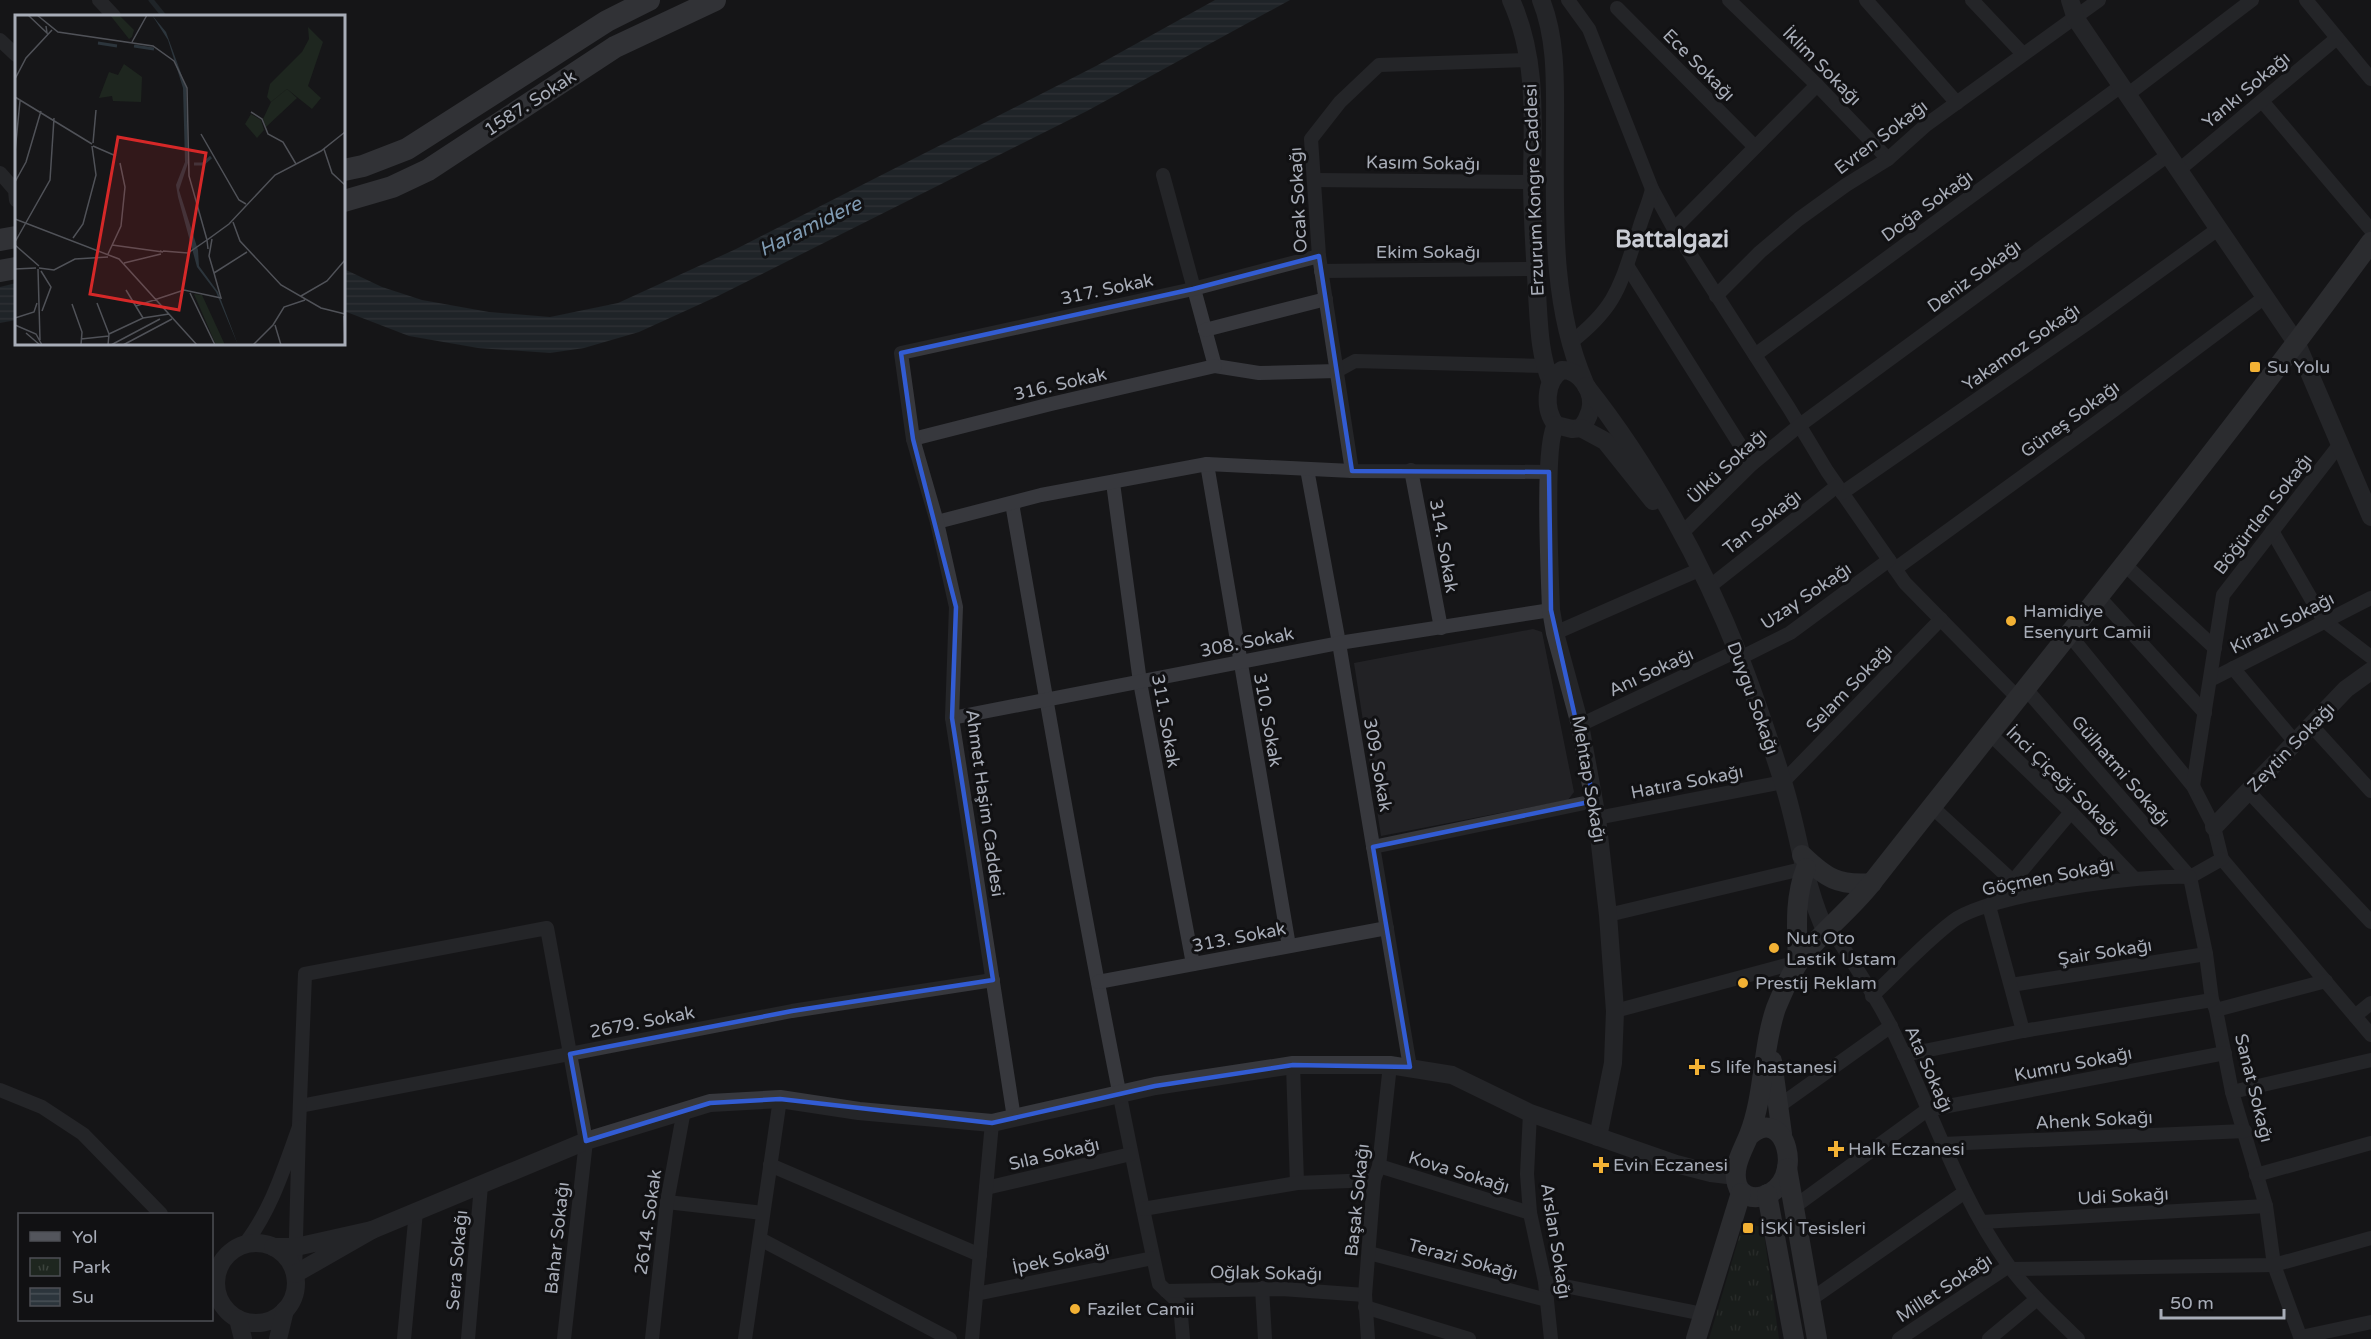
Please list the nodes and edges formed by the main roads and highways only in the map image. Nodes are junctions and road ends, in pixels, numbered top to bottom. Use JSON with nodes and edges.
{"nodes":[{"id":1,"x":650,"y":0,"type":"edge"},
{"id":2,"x":715,"y":0,"type":"edge"},
{"id":3,"x":345,"y":170,"type":"edge"},
{"id":4,"x":345,"y":201,"type":"edge"},
{"id":5,"x":15,"y":236,"type":"edge"},
{"id":6,"x":0,"y":240,"type":"edge"},
{"id":7,"x":2371,"y":242,"type":"edge"},
{"id":8,"x":15,"y":268,"type":"edge"},
{"id":9,"x":0,"y":271,"type":"edge"},
{"id":10,"x":1872,"y":883,"type":"junction"},
{"id":11,"x":1798,"y":962,"type":"junction"},
{"id":12,"x":1770,"y":1028,"type":"junction"},
{"id":13,"x":1782,"y":1134,"type":"junction"},
{"id":14,"x":1748,"y":1137,"type":"junction"},
{"id":15,"x":1787,"y":1168,"type":"junction"},
{"id":16,"x":1738,"y":1184,"type":"junction"},
{"id":17,"x":1767,"y":1194,"type":"junction"},
{"id":18,"x":1696,"y":1339,"type":"edge"},
{"id":19,"x":1794,"y":1339,"type":"edge"},
{"id":20,"x":1817,"y":1339,"type":"edge"}],
"edges":[{"from":1,"to":3,"type":"main road","name":"1587. Sokak"},
{"from":2,"to":4,"type":"main road","name":"1587. Sokak"},
{"from":5,"to":6,"type":"main road"},
{"from":7,"to":10,"type":"main road"},
{"from":8,"to":9,"type":"main road"},
{"from":10,"to":11,"type":"main road"},
{"from":10,"to":11,"type":"main road"},
{"from":11,"to":12,"type":"main road"},
{"from":12,"to":13,"type":"main road"},
{"from":12,"to":14,"type":"main road"},
{"from":13,"to":14,"type":"main road"},
{"from":13,"to":15,"type":"main road"},
{"from":14,"to":16,"type":"main road"},
{"from":15,"to":17,"type":"main road"},
{"from":15,"to":20,"type":"main road"},
{"from":16,"to":17,"type":"main road"},
{"from":16,"to":18,"type":"main road"},
{"from":17,"to":19,"type":"main road"}]}
